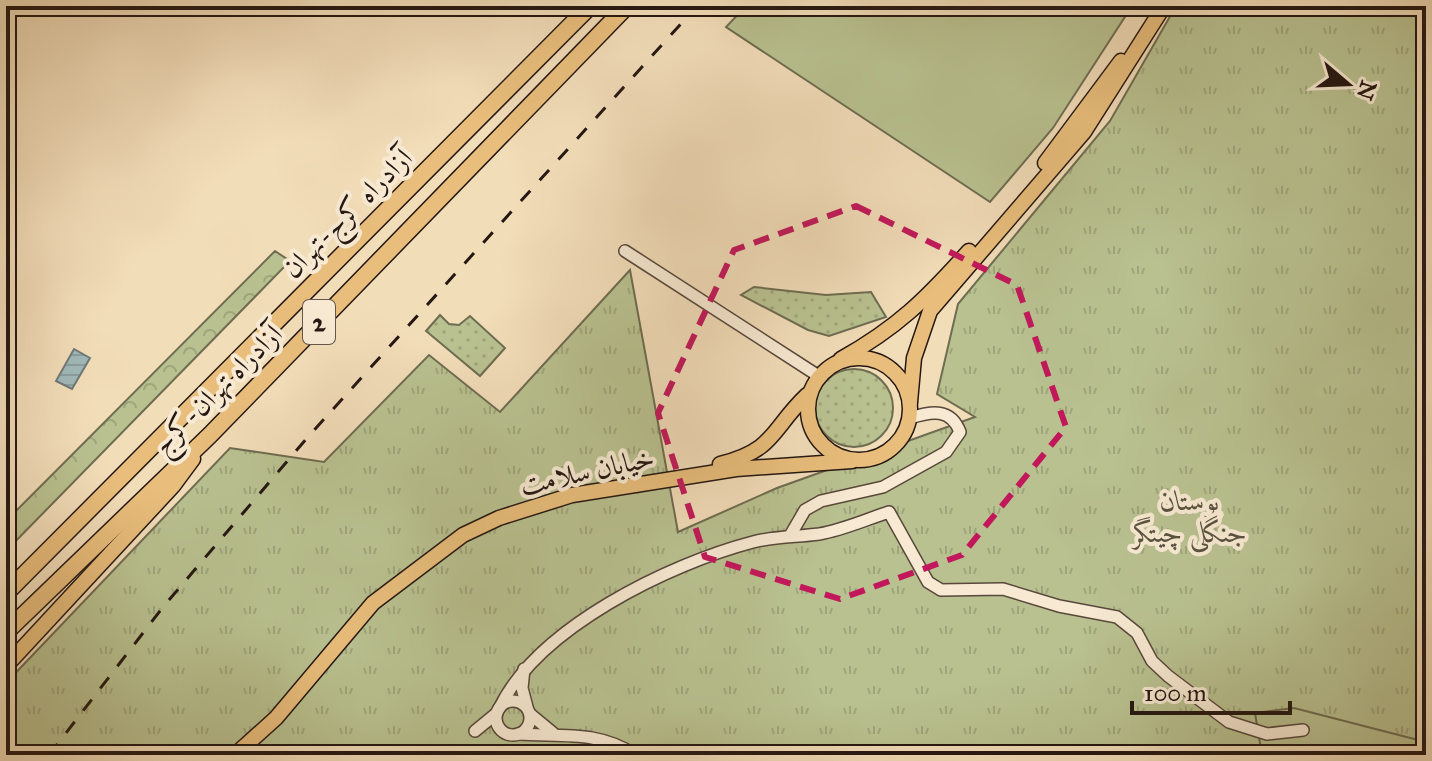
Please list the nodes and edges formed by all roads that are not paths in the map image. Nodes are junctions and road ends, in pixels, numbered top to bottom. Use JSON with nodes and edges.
{"nodes":[{"id":1,"x":627,"y":6,"type":"edge"},
{"id":2,"x":1155,"y":6,"type":"edge"},
{"id":3,"x":1164,"y":6,"type":"edge"},
{"id":4,"x":588,"y":7,"type":"edge"},
{"id":5,"x":625,"y":251,"type":"dead end"},
{"id":6,"x":841,"y":359,"type":"junction"},
{"id":7,"x":817,"y":375,"type":"junction"},
{"id":8,"x":807,"y":395,"type":"junction"},
{"id":9,"x":910,"y":402,"type":"junction"},
{"id":10,"x":910,"y":418,"type":"junction"},
{"id":11,"x":210,"y":435,"type":"junction"},
{"id":12,"x":852,"y":461,"type":"junction"},
{"id":13,"x":791,"y":534,"type":"junction"},
{"id":14,"x":6,"y":593,"type":"edge"},
{"id":15,"x":6,"y":632,"type":"edge"},
{"id":16,"x":318,"y":658,"type":"junction"},
{"id":17,"x":6,"y":666,"type":"edge"},
{"id":18,"x":524,"y":668,"type":"junction"},
{"id":19,"x":528,"y":710,"type":"junction"},
{"id":20,"x":498,"y":711,"type":"junction"},
{"id":21,"x":1303,"y":730,"type":"dead end"},
{"id":22,"x":503,"y":731,"type":"junction"},
{"id":23,"x":553,"y":733,"type":"junction"},
{"id":24,"x":518,"y":734,"type":"junction"},
{"id":25,"x":225,"y":755,"type":"edge"},
{"id":26,"x":235,"y":755,"type":"edge"},
{"id":27,"x":635,"y":755,"type":"edge"}],
"edges":[{"from":1,"to":11,"type":"highway","name":"آزادراه تهران-کرج","number":"2"},
{"from":2,"to":6,"type":"main road"},
{"from":3,"to":9,"type":"main road"},
{"from":4,"to":14,"type":"highway","name":"آزادراه کرج-تهران","number":"2"},
{"from":5,"to":7,"type":"street"},
{"from":6,"to":7,"type":"main road"},
{"from":6,"to":9,"type":"main road"},
{"from":7,"to":8,"type":"main road"},
{"from":8,"to":12,"type":"main road"},
{"from":8,"to":16,"type":"main road","name":"خیابان سلامت"},
{"from":9,"to":10,"type":"main road"},
{"from":10,"to":12,"type":"main road"},
{"from":10,"to":13,"type":"street"},
{"from":11,"to":15,"type":"highway","name":"آزادراه تهران-کرج","number":"2"},
{"from":11,"to":17,"type":"main road"},
{"from":12,"to":16,"type":"main road","name":"خیابان سلامت"},
{"from":13,"to":18,"type":"street"},
{"from":13,"to":21,"type":"street"},
{"from":16,"to":25,"type":"main road","name":"خیابان سلامت"},
{"from":16,"to":26,"type":"main road","name":"خیابان سلامت"},
{"from":18,"to":19,"type":"street"},
{"from":18,"to":20,"type":"street"},
{"from":19,"to":20,"type":"street"},
{"from":19,"to":23,"type":"street"},
{"from":19,"to":24,"type":"street"},
{"from":20,"to":22,"type":"street"},
{"from":20,"to":22,"type":"street"},
{"from":22,"to":24,"type":"street"},
{"from":23,"to":24,"type":"street"},
{"from":23,"to":27,"type":"street"}]}
